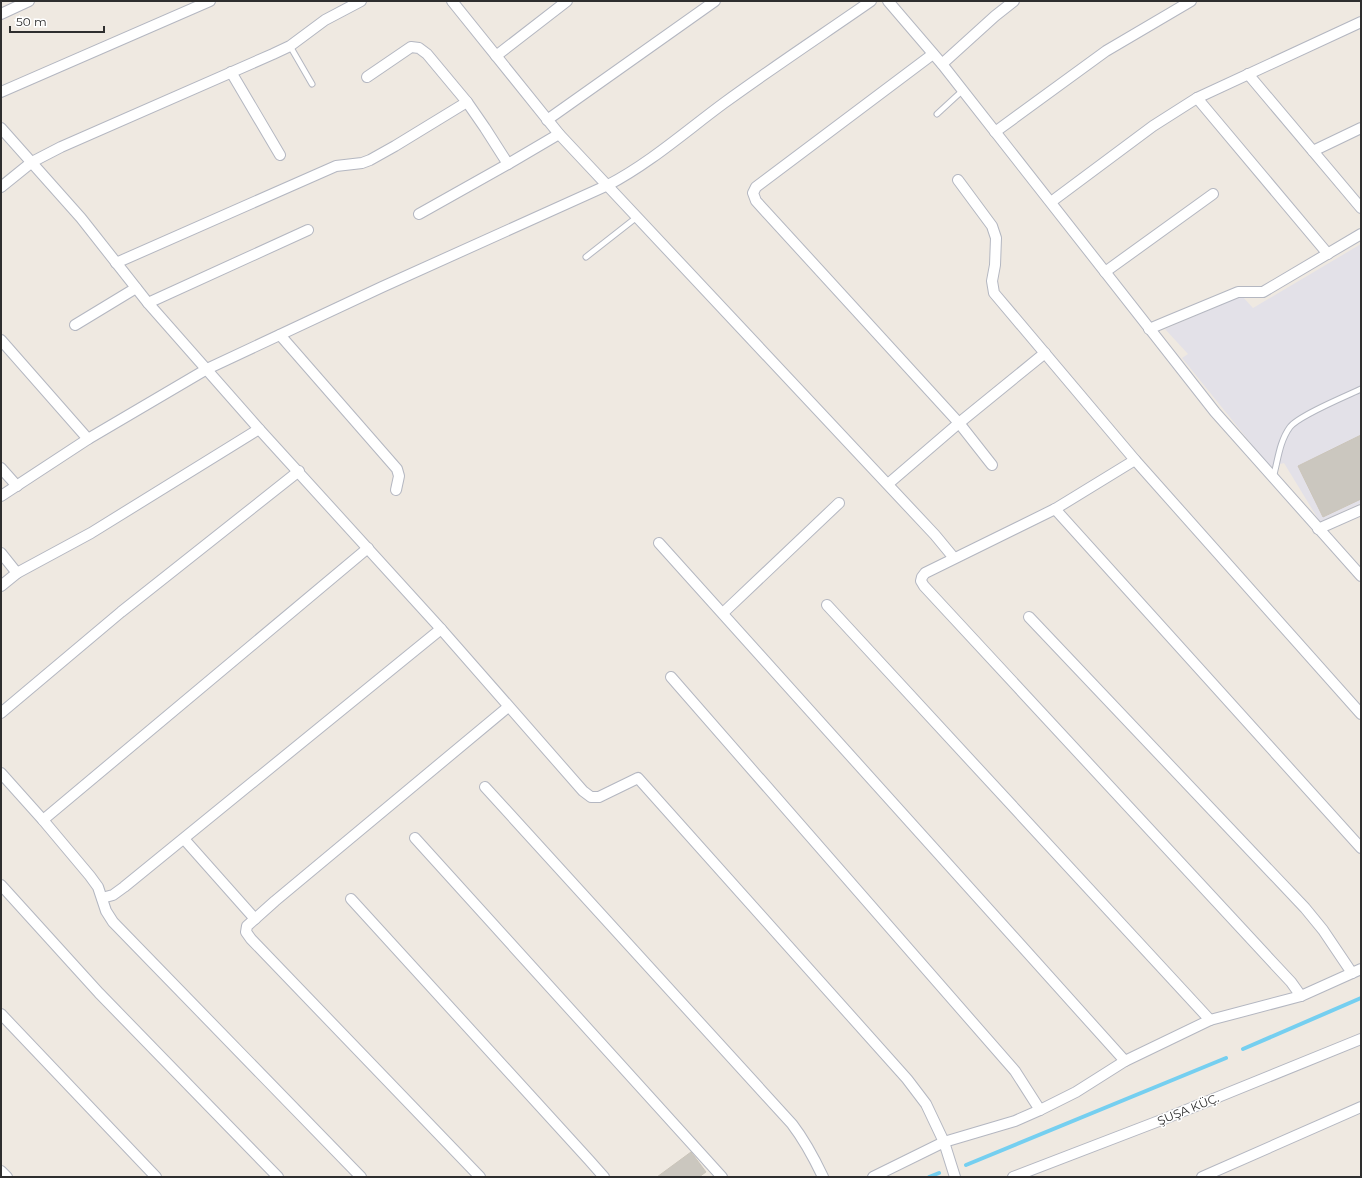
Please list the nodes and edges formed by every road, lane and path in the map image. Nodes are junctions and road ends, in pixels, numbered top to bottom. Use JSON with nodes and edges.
{"nodes":[{"id":1,"x":29,"y":1,"type":"edge"},
{"id":2,"x":210,"y":1,"type":"edge"},
{"id":3,"x":361,"y":1,"type":"edge"},
{"id":4,"x":452,"y":1,"type":"edge"},
{"id":5,"x":567,"y":1,"type":"edge"},
{"id":6,"x":715,"y":1,"type":"edge"},
{"id":7,"x":871,"y":1,"type":"edge"},
{"id":8,"x":888,"y":1,"type":"edge"},
{"id":9,"x":1014,"y":1,"type":"edge"},
{"id":10,"x":1191,"y":1,"type":"edge"},
{"id":11,"x":1,"y":14,"type":"edge"},
{"id":12,"x":1361,"y":22,"type":"edge"},
{"id":13,"x":290,"y":46,"type":"junction"},
{"id":14,"x":933,"y":54,"type":"junction"},
{"id":15,"x":496,"y":56,"type":"junction"},
{"id":16,"x":942,"y":64,"type":"junction"},
{"id":17,"x":231,"y":72,"type":"junction"},
{"id":18,"x":1248,"y":74,"type":"junction"},
{"id":19,"x":367,"y":76,"type":"dead end"},
{"id":20,"x":312,"y":84,"type":"dead end"},
{"id":21,"x":962,"y":91,"type":"junction"},
{"id":22,"x":1,"y":92,"type":"edge"},
{"id":23,"x":1196,"y":98,"type":"junction"},
{"id":24,"x":467,"y":102,"type":"junction"},
{"id":25,"x":937,"y":114,"type":"dead end"},
{"id":26,"x":547,"y":120,"type":"junction"},
{"id":27,"x":1,"y":128,"type":"edge"},
{"id":28,"x":1361,"y":128,"type":"edge"},
{"id":29,"x":995,"y":132,"type":"junction"},
{"id":30,"x":559,"y":134,"type":"junction"},
{"id":31,"x":1313,"y":151,"type":"junction"},
{"id":32,"x":280,"y":155,"type":"dead end"},
{"id":33,"x":32,"y":162,"type":"junction"},
{"id":34,"x":508,"y":164,"type":"junction"},
{"id":35,"x":958,"y":180,"type":"dead end"},
{"id":36,"x":608,"y":185,"type":"junction"},
{"id":37,"x":1,"y":187,"type":"edge"},
{"id":38,"x":1213,"y":194,"type":"dead end"},
{"id":39,"x":1051,"y":202,"type":"junction"},
{"id":40,"x":1361,"y":208,"type":"edge"},
{"id":41,"x":418,"y":214,"type":"dead end"},
{"id":42,"x":637,"y":217,"type":"junction"},
{"id":43,"x":308,"y":230,"type":"dead end"},
{"id":44,"x":1361,"y":234,"type":"edge"},
{"id":45,"x":1328,"y":254,"type":"junction"},
{"id":46,"x":586,"y":257,"type":"dead end"},
{"id":47,"x":116,"y":263,"type":"junction"},
{"id":48,"x":1105,"y":272,"type":"junction"},
{"id":49,"x":136,"y":288,"type":"junction"},
{"id":50,"x":148,"y":303,"type":"junction"},
{"id":51,"x":75,"y":325,"type":"dead end"},
{"id":52,"x":1149,"y":329,"type":"junction"},
{"id":53,"x":280,"y":335,"type":"junction"},
{"id":54,"x":1,"y":340,"type":"edge"},
{"id":55,"x":1045,"y":353,"type":"junction"},
{"id":56,"x":207,"y":369,"type":"junction"},
{"id":57,"x":1361,"y":389,"type":"edge"},
{"id":58,"x":959,"y":423,"type":"junction"},
{"id":59,"x":259,"y":429,"type":"junction"},
{"id":60,"x":88,"y":439,"type":"junction"},
{"id":61,"x":1135,"y":460,"type":"junction"},
{"id":62,"x":992,"y":465,"type":"dead end"},
{"id":63,"x":1,"y":468,"type":"edge"},
{"id":64,"x":299,"y":471,"type":"junction"},
{"id":65,"x":1273,"y":479,"type":"junction"},
{"id":66,"x":888,"y":484,"type":"junction"},
{"id":67,"x":17,"y":486,"type":"junction"},
{"id":68,"x":396,"y":490,"type":"dead end"},
{"id":69,"x":1,"y":496,"type":"edge"},
{"id":70,"x":839,"y":503,"type":"dead end"},
{"id":71,"x":1055,"y":509,"type":"junction"},
{"id":72,"x":1361,"y":510,"type":"edge"},
{"id":73,"x":1318,"y":529,"type":"junction"},
{"id":74,"x":659,"y":544,"type":"dead end"},
{"id":75,"x":368,"y":548,"type":"junction"},
{"id":76,"x":1,"y":553,"type":"edge"},
{"id":77,"x":954,"y":558,"type":"junction"},
{"id":78,"x":17,"y":573,"type":"junction"},
{"id":79,"x":1361,"y":576,"type":"edge"},
{"id":80,"x":1,"y":586,"type":"edge"},
{"id":81,"x":827,"y":605,"type":"dead end"},
{"id":82,"x":723,"y":613,"type":"junction"},
{"id":83,"x":1029,"y":617,"type":"dead end"},
{"id":84,"x":441,"y":629,"type":"junction"},
{"id":85,"x":671,"y":677,"type":"dead end"},
{"id":86,"x":508,"y":707,"type":"junction"},
{"id":87,"x":1,"y":713,"type":"edge"},
{"id":88,"x":1361,"y":714,"type":"edge"},
{"id":89,"x":1,"y":773,"type":"edge"},
{"id":90,"x":485,"y":788,"type":"dead end"},
{"id":91,"x":43,"y":820,"type":"junction"},
{"id":92,"x":415,"y":838,"type":"dead end"},
{"id":93,"x":184,"y":839,"type":"junction"},
{"id":94,"x":1361,"y":848,"type":"edge"},
{"id":95,"x":1,"y":885,"type":"edge"},
{"id":96,"x":102,"y":898,"type":"junction"},
{"id":97,"x":351,"y":899,"type":"dead end"},
{"id":98,"x":255,"y":919,"type":"junction"},
{"id":99,"x":1357,"y":971,"type":"edge"},
{"id":100,"x":1301,"y":996,"type":"junction"},
{"id":101,"x":1,"y":1014,"type":"edge"},
{"id":102,"x":1210,"y":1020,"type":"junction"},
{"id":103,"x":1361,"y":1040,"type":"edge"},
{"id":104,"x":1125,"y":1061,"type":"junction"},
{"id":105,"x":1361,"y":1107,"type":"edge"},
{"id":106,"x":1040,"y":1110,"type":"junction"},
{"id":107,"x":944,"y":1142,"type":"junction"},
{"id":108,"x":1,"y":1171,"type":"edge"},
{"id":109,"x":7,"y":1177,"type":"edge"},
{"id":110,"x":156,"y":1177,"type":"edge"},
{"id":111,"x":278,"y":1177,"type":"edge"},
{"id":112,"x":361,"y":1177,"type":"edge"},
{"id":113,"x":480,"y":1177,"type":"edge"},
{"id":114,"x":604,"y":1177,"type":"edge"},
{"id":115,"x":722,"y":1177,"type":"edge"},
{"id":116,"x":823,"y":1177,"type":"edge"},
{"id":117,"x":873,"y":1177,"type":"edge"},
{"id":118,"x":955,"y":1177,"type":"edge"},
{"id":119,"x":1013,"y":1177,"type":"edge"},
{"id":120,"x":1202,"y":1177,"type":"edge"}],
"edges":[{"from":1,"to":11,"type":"street"},
{"from":2,"to":22,"type":"street"},
{"from":3,"to":13,"type":"street"},
{"from":4,"to":15,"type":"street"},
{"from":5,"to":15,"type":"street"},
{"from":6,"to":26,"type":"street"},
{"from":7,"to":36,"type":"street"},
{"from":8,"to":14,"type":"street"},
{"from":9,"to":16,"type":"street"},
{"from":10,"to":29,"type":"street"},
{"from":12,"to":18,"type":"street"},
{"from":13,"to":17,"type":"street"},
{"from":13,"to":20,"type":"lane"},
{"from":14,"to":16,"type":"street"},
{"from":14,"to":58,"type":"street"},
{"from":15,"to":26,"type":"street"},
{"from":16,"to":21,"type":"street"},
{"from":17,"to":32,"type":"street"},
{"from":17,"to":33,"type":"street"},
{"from":18,"to":23,"type":"street"},
{"from":18,"to":31,"type":"street"},
{"from":19,"to":24,"type":"street"},
{"from":21,"to":25,"type":"lane"},
{"from":21,"to":29,"type":"street"},
{"from":23,"to":39,"type":"street"},
{"from":23,"to":45,"type":"street"},
{"from":24,"to":34,"type":"street"},
{"from":24,"to":47,"type":"street"},
{"from":26,"to":30,"type":"street"},
{"from":27,"to":33,"type":"street"},
{"from":28,"to":31,"type":"street"},
{"from":29,"to":39,"type":"street"},
{"from":30,"to":34,"type":"street"},
{"from":30,"to":36,"type":"street"},
{"from":31,"to":40,"type":"street"},
{"from":33,"to":37,"type":"street"},
{"from":33,"to":47,"type":"street"},
{"from":34,"to":41,"type":"street"},
{"from":35,"to":55,"type":"street"},
{"from":36,"to":42,"type":"street"},
{"from":36,"to":53,"type":"street"},
{"from":38,"to":48,"type":"street"},
{"from":39,"to":48,"type":"street"},
{"from":42,"to":46,"type":"lane"},
{"from":42,"to":66,"type":"street"},
{"from":43,"to":50,"type":"street"},
{"from":44,"to":45,"type":"street"},
{"from":45,"to":52,"type":"street"},
{"from":47,"to":49,"type":"street"},
{"from":48,"to":52,"type":"street"},
{"from":49,"to":50,"type":"street"},
{"from":49,"to":51,"type":"street"},
{"from":50,"to":56,"type":"street"},
{"from":52,"to":65,"type":"street"},
{"from":53,"to":56,"type":"street"},
{"from":53,"to":68,"type":"street"},
{"from":54,"to":60,"type":"street"},
{"from":55,"to":58,"type":"street"},
{"from":55,"to":61,"type":"street"},
{"from":56,"to":59,"type":"street"},
{"from":56,"to":60,"type":"street"},
{"from":57,"to":65,"type":"lane"},
{"from":58,"to":62,"type":"street"},
{"from":58,"to":66,"type":"street"},
{"from":59,"to":64,"type":"street"},
{"from":59,"to":78,"type":"street"},
{"from":60,"to":67,"type":"street"},
{"from":61,"to":71,"type":"street"},
{"from":61,"to":88,"type":"street"},
{"from":63,"to":67,"type":"street"},
{"from":64,"to":75,"type":"street"},
{"from":64,"to":87,"type":"street"},
{"from":65,"to":73,"type":"street"},
{"from":66,"to":77,"type":"street"},
{"from":67,"to":69,"type":"street"},
{"from":70,"to":82,"type":"street"},
{"from":71,"to":77,"type":"street"},
{"from":71,"to":94,"type":"street"},
{"from":72,"to":73,"type":"street"},
{"from":73,"to":79,"type":"street"},
{"from":74,"to":82,"type":"street"},
{"from":75,"to":84,"type":"street"},
{"from":75,"to":91,"type":"street"},
{"from":76,"to":78,"type":"street"},
{"from":77,"to":100,"type":"street"},
{"from":78,"to":80,"type":"street"},
{"from":81,"to":102,"type":"street"},
{"from":82,"to":104,"type":"street"},
{"from":83,"to":99,"type":"street"},
{"from":84,"to":86,"type":"street"},
{"from":84,"to":93,"type":"street"},
{"from":85,"to":106,"type":"street"},
{"from":86,"to":98,"type":"street"},
{"from":86,"to":107,"type":"street"},
{"from":89,"to":91,"type":"street"},
{"from":90,"to":116,"type":"street"},
{"from":91,"to":96,"type":"street"},
{"from":92,"to":115,"type":"street"},
{"from":93,"to":96,"type":"street"},
{"from":93,"to":98,"type":"street"},
{"from":95,"to":111,"type":"street"},
{"from":96,"to":112,"type":"street"},
{"from":97,"to":114,"type":"street"},
{"from":98,"to":113,"type":"street"},
{"from":99,"to":100,"type":"street"},
{"from":100,"to":102,"type":"street"},
{"from":101,"to":110,"type":"street"},
{"from":102,"to":104,"type":"street"},
{"from":103,"to":119,"type":"street","name":"ŞUŞA KÜÇ."},
{"from":104,"to":106,"type":"street"},
{"from":105,"to":120,"type":"street"},
{"from":106,"to":107,"type":"street"},
{"from":107,"to":117,"type":"street"},
{"from":107,"to":118,"type":"street"},
{"from":108,"to":109,"type":"street"}]}
